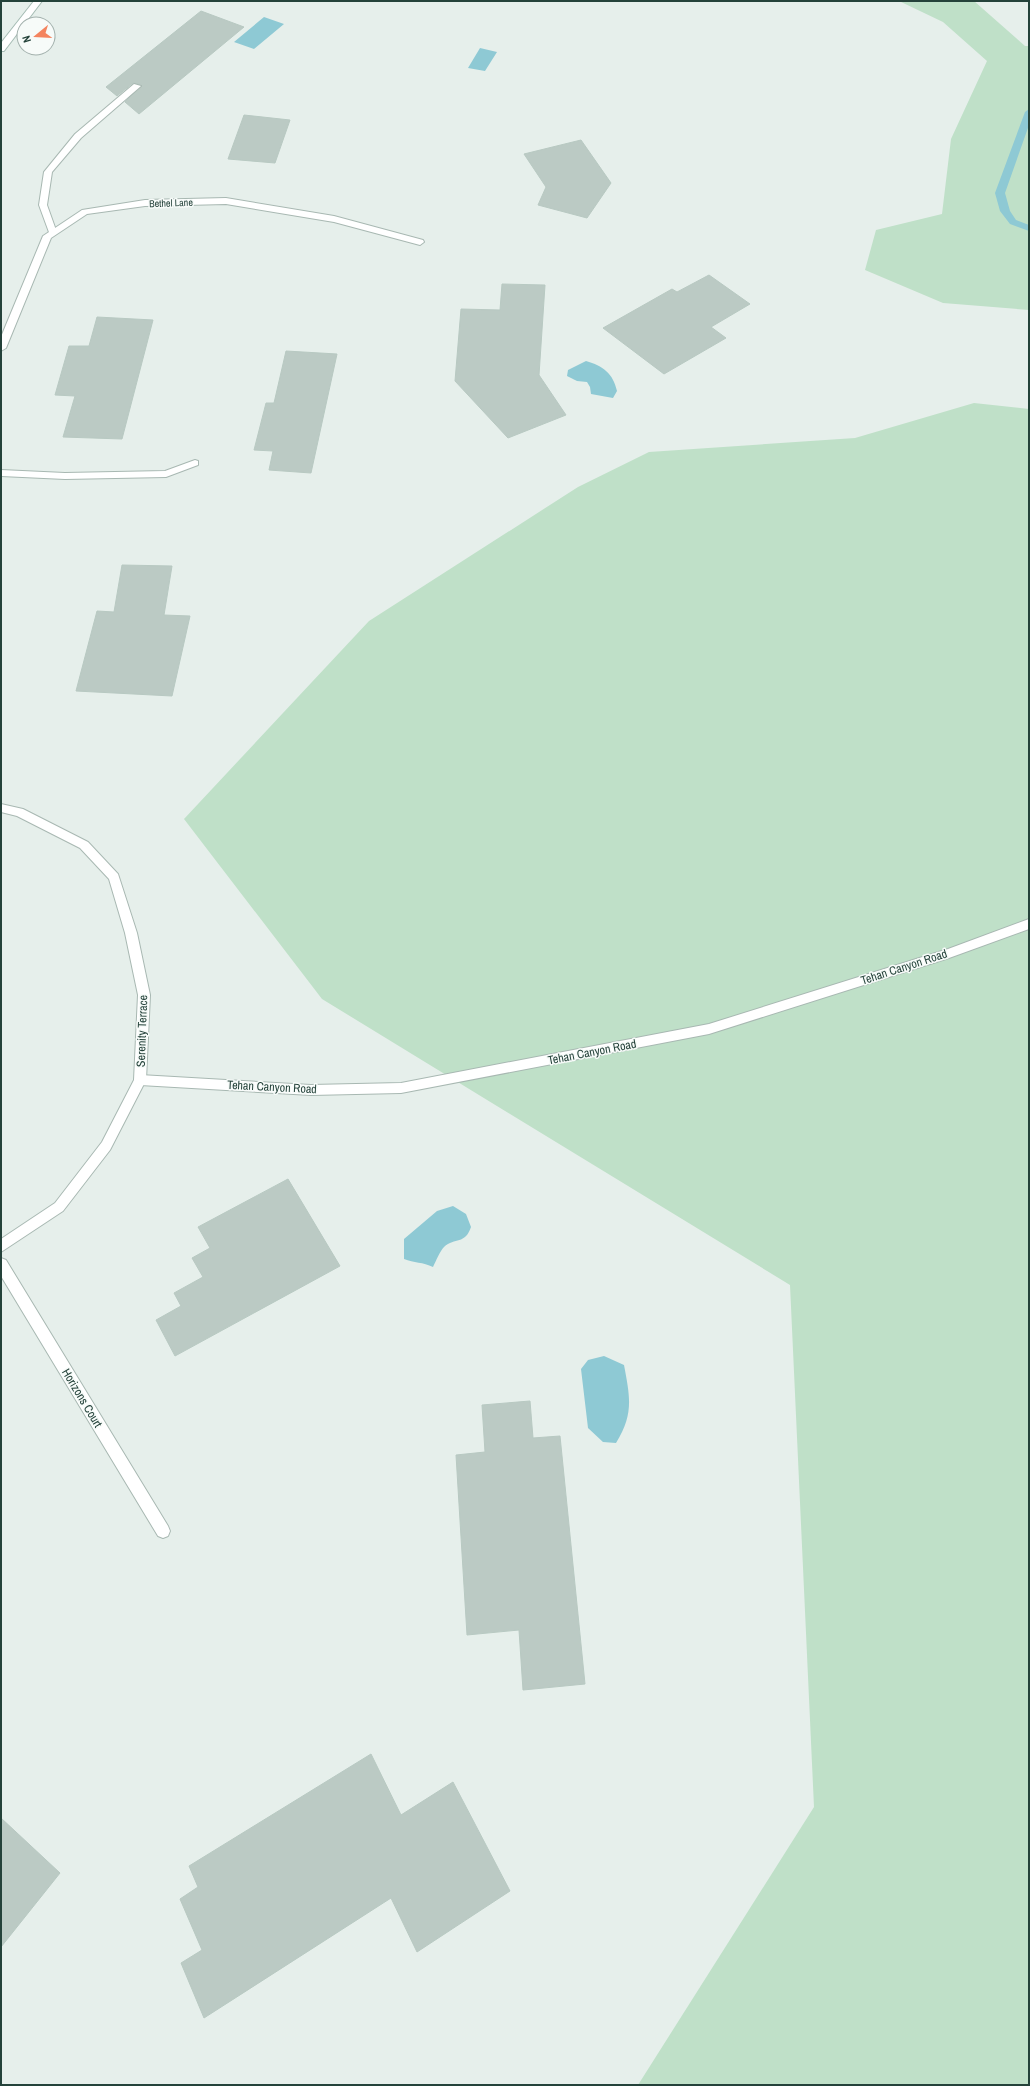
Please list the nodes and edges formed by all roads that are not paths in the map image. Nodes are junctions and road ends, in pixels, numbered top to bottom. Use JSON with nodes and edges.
{"nodes":[{"id":1,"x":38,"y":1,"type":"edge"},
{"id":2,"x":1,"y":49,"type":"edge"},
{"id":3,"x":137,"y":86,"type":"dead end"},
{"id":4,"x":53,"y":232,"type":"junction"},
{"id":5,"x":420,"y":242,"type":"dead end"},
{"id":6,"x":1,"y":348,"type":"edge"},
{"id":7,"x":195,"y":463,"type":"dead end"},
{"id":8,"x":1,"y":473,"type":"edge"},
{"id":9,"x":1,"y":808,"type":"edge"},
{"id":10,"x":1029,"y":924,"type":"edge"},
{"id":11,"x":140,"y":1080,"type":"junction"},
{"id":12,"x":1,"y":1246,"type":"edge"},
{"id":13,"x":1,"y":1264,"type":"edge"},
{"id":14,"x":164,"y":1531,"type":"dead end"}],
"edges":[{"from":1,"to":2,"type":"street"},
{"from":3,"to":4,"type":"street"},
{"from":4,"to":5,"type":"street","name":"Bethel Lane"},
{"from":4,"to":6,"type":"street","name":"Bethel Lane"},
{"from":7,"to":8,"type":"street"},
{"from":9,"to":11,"type":"street","name":"Serenity Terrace"},
{"from":10,"to":11,"type":"street","name":"Tehan Canyon Road"},
{"from":11,"to":12,"type":"street","name":"Serenity Terrace"},
{"from":13,"to":14,"type":"street","name":"Horizons Court"}]}
